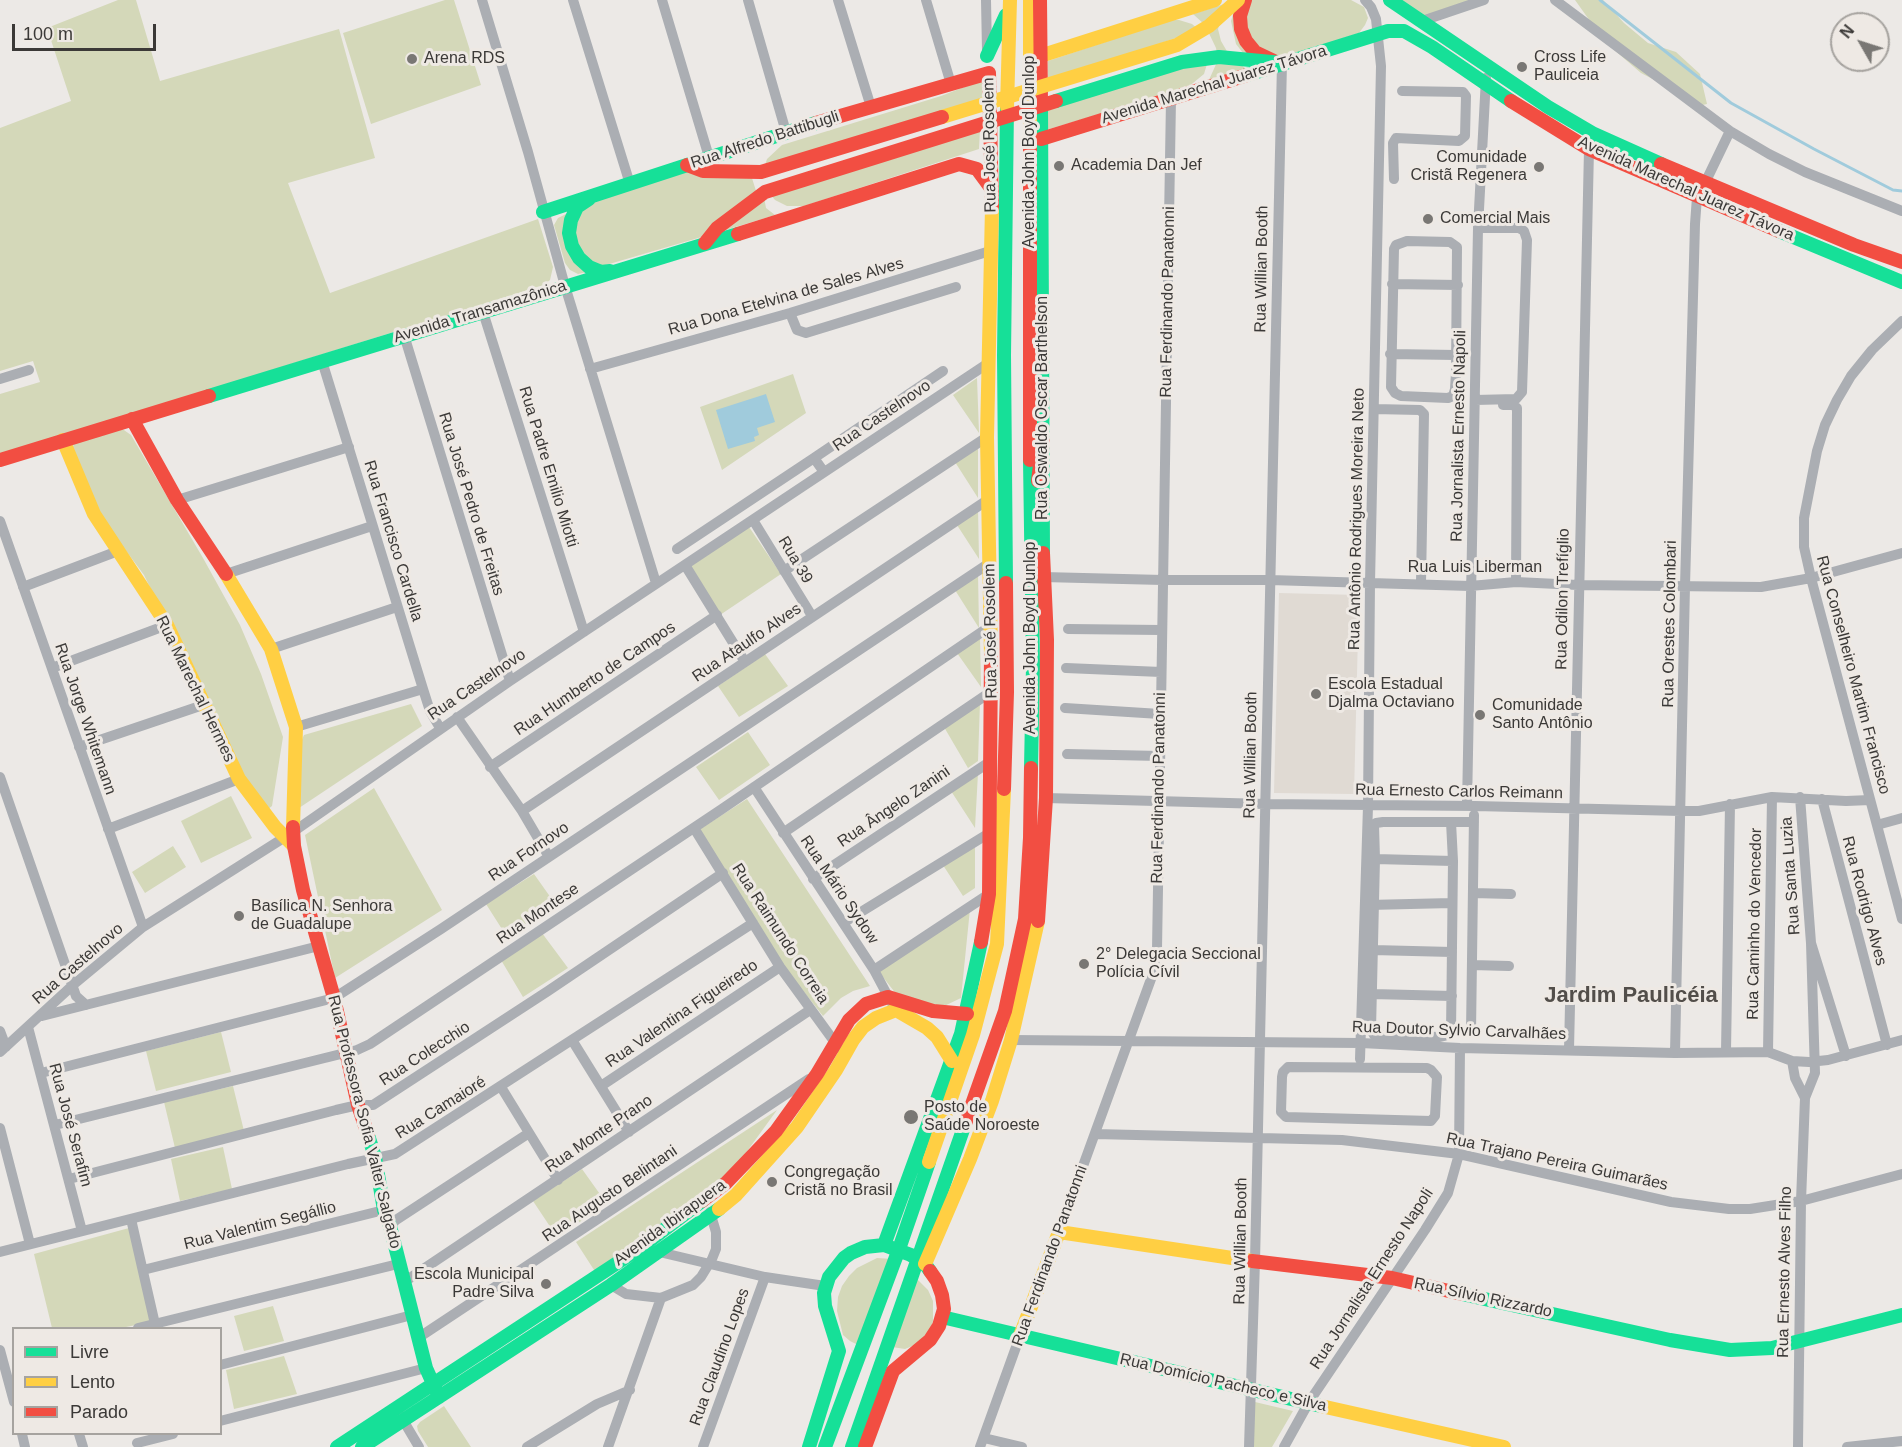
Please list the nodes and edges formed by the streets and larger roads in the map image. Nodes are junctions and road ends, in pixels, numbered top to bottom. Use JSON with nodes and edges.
{"nodes":[{"id":1,"x":482,"y":0,"type":"edge"},
{"id":2,"x":573,"y":0,"type":"edge"},
{"id":3,"x":662,"y":0,"type":"edge"},
{"id":4,"x":748,"y":0,"type":"edge"},
{"id":5,"x":838,"y":0,"type":"edge"},
{"id":6,"x":926,"y":0,"type":"edge"},
{"id":7,"x":986,"y":0,"type":"edge"},
{"id":8,"x":1030,"y":0,"type":"edge"},
{"id":9,"x":1040,"y":0,"type":"edge"},
{"id":10,"x":1215,"y":0,"type":"edge"},
{"id":11,"x":1238,"y":0,"type":"edge"},
{"id":12,"x":1245,"y":0,"type":"edge"},
{"id":13,"x":1365,"y":0,"type":"edge"},
{"id":14,"x":1390,"y":0,"type":"edge"},
{"id":15,"x":1484,"y":0,"type":"edge"},
{"id":16,"x":1555,"y":0,"type":"edge"},
{"id":17,"x":1010,"y":3,"type":"edge"},
{"id":18,"x":1422,"y":21,"type":"junction"},
{"id":19,"x":1379,"y":34,"type":"junction"},
{"id":20,"x":987,"y":56,"type":"junction"},
{"id":21,"x":1040,"y":56,"type":"junction"},
{"id":22,"x":1281,"y":63,"type":"junction"},
{"id":23,"x":1487,"y":67,"type":"junction"},
{"id":24,"x":989,"y":73,"type":"junction"},
{"id":25,"x":951,"y":84,"type":"junction"},
{"id":26,"x":1485,"y":84,"type":"junction"},
{"id":27,"x":1402,"y":91,"type":"dead end"},
{"id":28,"x":1172,"y":99,"type":"junction"},
{"id":29,"x":871,"y":106,"type":"junction"},
{"id":30,"x":1730,"y":130,"type":"junction"},
{"id":31,"x":786,"y":132,"type":"junction"},
{"id":32,"x":1041,"y":139,"type":"junction"},
{"id":33,"x":1483,"y":140,"type":"junction"},
{"id":34,"x":1459,"y":141,"type":"junction"},
{"id":35,"x":1589,"y":148,"type":"junction"},
{"id":36,"x":709,"y":157,"type":"junction"},
{"id":37,"x":687,"y":165,"type":"junction"},
{"id":38,"x":1394,"y":179,"type":"dead end"},
{"id":39,"x":1705,"y":183,"type":"junction"},
{"id":40,"x":630,"y":184,"type":"junction"},
{"id":41,"x":992,"y":189,"type":"junction"},
{"id":42,"x":600,"y":193,"type":"junction"},
{"id":43,"x":1697,"y":197,"type":"junction"},
{"id":44,"x":1902,"y":211,"type":"edge"},
{"id":45,"x":543,"y":212,"type":"junction"},
{"id":46,"x":1478,"y":228,"type":"junction"},
{"id":47,"x":705,"y":243,"type":"junction"},
{"id":48,"x":990,"y":251,"type":"junction"},
{"id":49,"x":1902,"y":262,"type":"edge"},
{"id":50,"x":616,"y":271,"type":"junction"},
{"id":51,"x":1902,"y":282,"type":"edge"},
{"id":52,"x":1392,"y":284,"type":"junction"},
{"id":53,"x":1458,"y":285,"type":"junction"},
{"id":54,"x":565,"y":286,"type":"junction"},
{"id":55,"x":956,"y":286,"type":"dead end"},
{"id":56,"x":483,"y":312,"type":"junction"},
{"id":57,"x":790,"y":313,"type":"junction"},
{"id":58,"x":1376,"y":321,"type":"junction"},
{"id":59,"x":1391,"y":321,"type":"junction"},
{"id":60,"x":1902,"y":321,"type":"edge"},
{"id":61,"x":404,"y":335,"type":"junction"},
{"id":62,"x":1390,"y":354,"type":"junction"},
{"id":63,"x":1456,"y":355,"type":"junction"},
{"id":64,"x":322,"y":361,"type":"junction"},
{"id":65,"x":987,"y":364,"type":"junction"},
{"id":66,"x":590,"y":369,"type":"junction"},
{"id":67,"x":29,"y":370,"type":"dead end"},
{"id":68,"x":943,"y":371,"type":"dead end"},
{"id":69,"x":0,"y":379,"type":"edge"},
{"id":70,"x":1475,"y":403,"type":"junction"},
{"id":71,"x":1374,"y":409,"type":"junction"},
{"id":72,"x":132,"y":419,"type":"junction"},
{"id":73,"x":987,"y":437,"type":"junction"},
{"id":74,"x":63,"y":440,"type":"junction"},
{"id":75,"x":1043,"y":441,"type":"junction"},
{"id":76,"x":349,"y":447,"type":"junction"},
{"id":77,"x":814,"y":459,"type":"junction"},
{"id":78,"x":0,"y":460,"type":"edge"},
{"id":79,"x":824,"y":472,"type":"junction"},
{"id":80,"x":988,"y":499,"type":"junction"},
{"id":81,"x":177,"y":500,"type":"junction"},
{"id":82,"x":753,"y":520,"type":"junction"},
{"id":83,"x":0,"y":521,"type":"edge"},
{"id":84,"x":372,"y":526,"type":"junction"},
{"id":85,"x":1030,"y":541,"type":"junction"},
{"id":86,"x":677,"y":549,"type":"dead end"},
{"id":87,"x":118,"y":551,"type":"junction"},
{"id":88,"x":1902,"y":554,"type":"edge"},
{"id":89,"x":991,"y":562,"type":"junction"},
{"id":90,"x":685,"y":565,"type":"junction"},
{"id":91,"x":784,"y":571,"type":"junction"},
{"id":92,"x":226,"y":574,"type":"junction"},
{"id":93,"x":1043,"y":577,"type":"junction"},
{"id":94,"x":1811,"y":578,"type":"junction"},
{"id":95,"x":1163,"y":580,"type":"junction"},
{"id":96,"x":1270,"y":580,"type":"junction"},
{"id":97,"x":1516,"y":582,"type":"junction"},
{"id":98,"x":656,"y":583,"type":"junction"},
{"id":99,"x":1370,"y":583,"type":"junction"},
{"id":100,"x":1421,"y":583,"type":"junction"},
{"id":101,"x":1578,"y":585,"type":"junction"},
{"id":102,"x":1470,"y":586,"type":"junction"},
{"id":103,"x":1685,"y":586,"type":"junction"},
{"id":104,"x":23,"y":587,"type":"junction"},
{"id":105,"x":398,"y":607,"type":"junction"},
{"id":106,"x":717,"y":615,"type":"junction"},
{"id":107,"x":812,"y":616,"type":"junction"},
{"id":108,"x":167,"y":625,"type":"junction"},
{"id":109,"x":992,"y":625,"type":"junction"},
{"id":110,"x":1068,"y":629,"type":"dead end"},
{"id":111,"x":1161,"y":630,"type":"junction"},
{"id":112,"x":584,"y":632,"type":"junction"},
{"id":113,"x":271,"y":649,"type":"junction"},
{"id":114,"x":745,"y":662,"type":"junction"},
{"id":115,"x":52,"y":668,"type":"junction"},
{"id":116,"x":1066,"y":668,"type":"dead end"},
{"id":117,"x":1161,"y":672,"type":"junction"},
{"id":118,"x":510,"y":681,"type":"junction"},
{"id":119,"x":423,"y":689,"type":"junction"},
{"id":120,"x":992,"y":691,"type":"junction"},
{"id":121,"x":203,"y":705,"type":"junction"},
{"id":122,"x":1065,"y":708,"type":"dead end"},
{"id":123,"x":1160,"y":714,"type":"junction"},
{"id":124,"x":457,"y":717,"type":"junction"},
{"id":125,"x":296,"y":727,"type":"junction"},
{"id":126,"x":440,"y":728,"type":"junction"},
{"id":127,"x":79,"y":747,"type":"junction"},
{"id":128,"x":1067,"y":754,"type":"dead end"},
{"id":129,"x":1160,"y":756,"type":"junction"},
{"id":130,"x":990,"y":761,"type":"junction"},
{"id":131,"x":490,"y":767,"type":"junction"},
{"id":132,"x":0,"y":777,"type":"edge"},
{"id":133,"x":239,"y":779,"type":"junction"},
{"id":134,"x":754,"y":787,"type":"junction"},
{"id":135,"x":294,"y":793,"type":"junction"},
{"id":136,"x":1772,"y":797,"type":"junction"},
{"id":137,"x":1800,"y":797,"type":"junction"},
{"id":138,"x":1046,"y":798,"type":"junction"},
{"id":139,"x":1822,"y":799,"type":"junction"},
{"id":140,"x":1159,"y":800,"type":"junction"},
{"id":141,"x":1870,"y":800,"type":"junction"},
{"id":142,"x":1265,"y":804,"type":"junction"},
{"id":143,"x":1730,"y":804,"type":"junction"},
{"id":144,"x":1368,"y":806,"type":"junction"},
{"id":145,"x":1471,"y":806,"type":"junction"},
{"id":146,"x":262,"y":808,"type":"junction"},
{"id":147,"x":1575,"y":809,"type":"junction"},
{"id":148,"x":522,"y":811,"type":"junction"},
{"id":149,"x":1681,"y":811,"type":"junction"},
{"id":150,"x":1902,"y":818,"type":"edge"},
{"id":151,"x":1451,"y":822,"type":"junction"},
{"id":152,"x":1474,"y":822,"type":"junction"},
{"id":153,"x":1877,"y":825,"type":"junction"},
{"id":154,"x":694,"y":828,"type":"junction"},
{"id":155,"x":108,"y":829,"type":"junction"},
{"id":156,"x":991,"y":832,"type":"junction"},
{"id":157,"x":783,"y":833,"type":"junction"},
{"id":158,"x":290,"y":839,"type":"junction"},
{"id":159,"x":549,"y":857,"type":"junction"},
{"id":160,"x":1375,"y":859,"type":"junction"},
{"id":161,"x":1453,"y":861,"type":"junction"},
{"id":162,"x":723,"y":873,"type":"junction"},
{"id":163,"x":813,"y":879,"type":"junction"},
{"id":164,"x":1473,"y":893,"type":"junction"},
{"id":165,"x":989,"y":894,"type":"junction"},
{"id":166,"x":1511,"y":894,"type":"dead end"},
{"id":167,"x":1452,"y":903,"type":"junction"},
{"id":168,"x":1369,"y":904,"type":"junction"},
{"id":169,"x":1902,"y":919,"type":"edge"},
{"id":170,"x":753,"y":923,"type":"junction"},
{"id":171,"x":843,"y":923,"type":"junction"},
{"id":172,"x":143,"y":927,"type":"junction"},
{"id":173,"x":1811,"y":943,"type":"junction"},
{"id":174,"x":319,"y":946,"type":"junction"},
{"id":175,"x":1373,"y":950,"type":"junction"},
{"id":176,"x":1452,"y":952,"type":"junction"},
{"id":177,"x":1472,"y":966,"type":"junction"},
{"id":178,"x":1509,"y":966,"type":"dead end"},
{"id":179,"x":780,"y":967,"type":"junction"},
{"id":180,"x":874,"y":970,"type":"junction"},
{"id":181,"x":73,"y":985,"type":"junction"},
{"id":182,"x":1372,"y":994,"type":"junction"},
{"id":183,"x":1452,"y":996,"type":"junction"},
{"id":184,"x":888,"y":997,"type":"junction"},
{"id":185,"x":334,"y":998,"type":"junction"},
{"id":186,"x":86,"y":1005,"type":"junction"},
{"id":187,"x":810,"y":1010,"type":"junction"},
{"id":188,"x":896,"y":1010,"type":"junction"},
{"id":189,"x":967,"y":1014,"type":"junction"},
{"id":190,"x":41,"y":1016,"type":"junction"},
{"id":191,"x":28,"y":1027,"type":"junction"},
{"id":192,"x":0,"y":1031,"type":"edge"},
{"id":193,"x":1471,"y":1032,"type":"dead end"},
{"id":194,"x":1011,"y":1040,"type":"junction"},
{"id":195,"x":1902,"y":1040,"type":"edge"},
{"id":196,"x":572,"y":1041,"type":"junction"},
{"id":197,"x":1127,"y":1042,"type":"junction"},
{"id":198,"x":835,"y":1043,"type":"junction"},
{"id":199,"x":1260,"y":1043,"type":"junction"},
{"id":200,"x":1361,"y":1043,"type":"junction"},
{"id":201,"x":1887,"y":1044,"type":"junction"},
{"id":202,"x":1460,"y":1048,"type":"junction"},
{"id":203,"x":3,"y":1049,"type":"edge"},
{"id":204,"x":1569,"y":1050,"type":"junction"},
{"id":205,"x":346,"y":1051,"type":"junction"},
{"id":206,"x":1726,"y":1052,"type":"junction"},
{"id":207,"x":1768,"y":1052,"type":"junction"},
{"id":208,"x":1675,"y":1053,"type":"junction"},
{"id":209,"x":844,"y":1055,"type":"junction"},
{"id":210,"x":1846,"y":1056,"type":"junction"},
{"id":211,"x":952,"y":1061,"type":"junction"},
{"id":212,"x":1792,"y":1061,"type":"junction"},
{"id":213,"x":1813,"y":1062,"type":"junction"},
{"id":214,"x":1360,"y":1064,"type":"junction"},
{"id":215,"x":42,"y":1072,"type":"junction"},
{"id":216,"x":817,"y":1074,"type":"junction"},
{"id":217,"x":601,"y":1086,"type":"junction"},
{"id":218,"x":501,"y":1087,"type":"junction"},
{"id":219,"x":1805,"y":1098,"type":"junction"},
{"id":220,"x":358,"y":1105,"type":"junction"},
{"id":221,"x":55,"y":1125,"type":"junction"},
{"id":222,"x":0,"y":1128,"type":"edge"},
{"id":223,"x":629,"y":1132,"type":"junction"},
{"id":224,"x":529,"y":1133,"type":"junction"},
{"id":225,"x":1095,"y":1134,"type":"junction"},
{"id":226,"x":1258,"y":1137,"type":"junction"},
{"id":227,"x":1459,"y":1154,"type":"junction"},
{"id":228,"x":375,"y":1157,"type":"junction"},
{"id":229,"x":1902,"y":1174,"type":"edge"},
{"id":230,"x":69,"y":1179,"type":"junction"},
{"id":231,"x":558,"y":1180,"type":"junction"},
{"id":232,"x":703,"y":1202,"type":"junction"},
{"id":233,"x":1801,"y":1202,"type":"junction"},
{"id":234,"x":384,"y":1210,"type":"junction"},
{"id":235,"x":712,"y":1215,"type":"junction"},
{"id":236,"x":131,"y":1219,"type":"junction"},
{"id":237,"x":390,"y":1226,"type":"junction"},
{"id":238,"x":82,"y":1231,"type":"junction"},
{"id":239,"x":1059,"y":1232,"type":"junction"},
{"id":240,"x":30,"y":1244,"type":"junction"},
{"id":241,"x":884,"y":1245,"type":"junction"},
{"id":242,"x":640,"y":1248,"type":"junction"},
{"id":243,"x":899,"y":1249,"type":"junction"},
{"id":244,"x":0,"y":1252,"type":"edge"},
{"id":245,"x":660,"y":1252,"type":"junction"},
{"id":246,"x":921,"y":1261,"type":"junction"},
{"id":247,"x":1256,"y":1261,"type":"junction"},
{"id":248,"x":398,"y":1264,"type":"junction"},
{"id":249,"x":709,"y":1265,"type":"junction"},
{"id":250,"x":143,"y":1270,"type":"junction"},
{"id":251,"x":765,"y":1277,"type":"junction"},
{"id":252,"x":1392,"y":1278,"type":"junction"},
{"id":253,"x":404,"y":1282,"type":"junction"},
{"id":254,"x":611,"y":1285,"type":"junction"},
{"id":255,"x":825,"y":1286,"type":"junction"},
{"id":256,"x":661,"y":1298,"type":"junction"},
{"id":257,"x":412,"y":1315,"type":"junction"},
{"id":258,"x":1902,"y":1315,"type":"edge"},
{"id":259,"x":942,"y":1317,"type":"junction"},
{"id":260,"x":155,"y":1324,"type":"junction"},
{"id":261,"x":145,"y":1327,"type":"edge"},
{"id":262,"x":1020,"y":1336,"type":"junction"},
{"id":263,"x":418,"y":1338,"type":"junction"},
{"id":264,"x":1799,"y":1342,"type":"junction"},
{"id":265,"x":0,"y":1350,"type":"edge"},
{"id":266,"x":6,"y":1363,"type":"edge"},
{"id":267,"x":222,"y":1364,"type":"edge"},
{"id":268,"x":426,"y":1368,"type":"junction"},
{"id":269,"x":432,"y":1383,"type":"junction"},
{"id":270,"x":630,"y":1390,"type":"junction"},
{"id":271,"x":1252,"y":1391,"type":"junction"},
{"id":272,"x":12,"y":1392,"type":"edge"},
{"id":273,"x":439,"y":1397,"type":"junction"},
{"id":274,"x":1309,"y":1402,"type":"junction"},
{"id":275,"x":396,"y":1407,"type":"junction"},
{"id":276,"x":222,"y":1420,"type":"edge"},
{"id":277,"x":403,"y":1421,"type":"junction"},
{"id":278,"x":168,"y":1435,"type":"edge"},
{"id":279,"x":136,"y":1441,"type":"edge"},
{"id":280,"x":1902,"y":1441,"type":"edge"},
{"id":281,"x":982,"y":1442,"type":"edge"},
{"id":282,"x":337,"y":1447,"type":"edge"},
{"id":283,"x":362,"y":1447,"type":"edge"},
{"id":284,"x":419,"y":1447,"type":"edge"},
{"id":285,"x":527,"y":1447,"type":"edge"},
{"id":286,"x":608,"y":1447,"type":"edge"},
{"id":287,"x":703,"y":1447,"type":"edge"},
{"id":288,"x":809,"y":1447,"type":"edge"},
{"id":289,"x":825,"y":1447,"type":"edge"},
{"id":290,"x":852,"y":1447,"type":"edge"},
{"id":291,"x":865,"y":1447,"type":"edge"},
{"id":292,"x":1022,"y":1447,"type":"edge"},
{"id":293,"x":1249,"y":1447,"type":"edge"},
{"id":294,"x":1284,"y":1447,"type":"edge"},
{"id":295,"x":1504,"y":1447,"type":"edge"},
{"id":296,"x":1798,"y":1447,"type":"edge"},
{"id":297,"x":1847,"y":1447,"type":"edge"}],
"edges":[{"from":1,"to":45,"type":"street"},
{"from":2,"to":40,"type":"street"},
{"from":3,"to":36,"type":"street"},
{"from":4,"to":31,"type":"street"},
{"from":5,"to":29,"type":"street"},
{"from":6,"to":25,"type":"street"},
{"from":7,"to":20,"type":"street","name":"Rua José Rosolem"},
{"from":8,"to":85,"type":"street","name":"Avenida John Boyd Dunlop"},
{"from":9,"to":21,"type":"street","name":"Rua Oswaldo Oscar Barthelson"},
{"from":10,"to":21,"type":"street"},
{"from":11,"to":37,"type":"street","bridge":true},
{"from":12,"to":22,"type":"street"},
{"from":13,"to":19,"type":"street","name":"Rua Antônio Rodrigues Moreira Neto"},
{"from":14,"to":18,"type":"street","name":"Avenida Marechal Juarez Távora"},
{"from":15,"to":18,"type":"street"},
{"from":16,"to":30,"type":"street"},
{"from":17,"to":20,"type":"street"},
{"from":17,"to":243,"type":"street","name":"Avenida John Boyd Dunlop"},
{"from":18,"to":23,"type":"street","name":"Avenida Marechal Juarez Távora"},
{"from":19,"to":22,"type":"street","name":"Avenida Marechal Juarez Távora"},
{"from":19,"to":26,"type":"street","name":"Avenida Marechal Juarez Távora"},
{"from":19,"to":58,"type":"street","name":"Rua Antônio Rodrigues Moreira Neto"},
{"from":20,"to":24,"type":"street","name":"Rua José Rosolem"},
{"from":21,"to":32,"type":"street","name":"Rua Oswaldo Oscar Barthelson"},
{"from":22,"to":28,"type":"street","name":"Avenida Marechal Juarez Távora"},
{"from":22,"to":47,"type":"street","bridge":true},
{"from":22,"to":96,"type":"street","name":"Rua Willian Booth"},
{"from":23,"to":26,"type":"street","name":"Rua Jornalista Ernesto Napoli"},
{"from":23,"to":39,"type":"street","name":"Avenida Marechal Juarez Távora"},
{"from":24,"to":25,"type":"street","name":"Rua Alfredo Battibugli"},
{"from":24,"to":41,"type":"street","name":"Rua José Rosolem"},
{"from":25,"to":29,"type":"street","name":"Rua Alfredo Battibugli"},
{"from":26,"to":33,"type":"street","name":"Rua Jornalista Ernesto Napoli"},
{"from":26,"to":35,"type":"street","name":"Avenida Marechal Juarez Távora"},
{"from":27,"to":34,"type":"street"},
{"from":28,"to":32,"type":"street","name":"Avenida Marechal Juarez Távora"},
{"from":28,"to":95,"type":"street","name":"Rua Ferdinando Panatonni"},
{"from":29,"to":31,"type":"street","name":"Rua Alfredo Battibugli"},
{"from":30,"to":39,"type":"street"},
{"from":30,"to":44,"type":"street"},
{"from":31,"to":36,"type":"street","name":"Rua Alfredo Battibugli"},
{"from":32,"to":75,"type":"street","name":"Rua Oswaldo Oscar Barthelson"},
{"from":33,"to":34,"type":"street"},
{"from":33,"to":46,"type":"street","name":"Rua Jornalista Ernesto Napoli"},
{"from":34,"to":38,"type":"street"},
{"from":35,"to":43,"type":"street","name":"Avenida Marechal Juarez Távora"},
{"from":35,"to":101,"type":"street","name":"Rua Odilon Trefíglio"},
{"from":36,"to":37,"type":"street","name":"Rua Alfredo Battibugli"},
{"from":37,"to":40,"type":"street","name":"Rua Alfredo Battibugli"},
{"from":39,"to":49,"type":"street","name":"Avenida Marechal Juarez Távora"},
{"from":40,"to":42,"type":"street","name":"Rua Alfredo Battibugli"},
{"from":41,"to":47,"type":"street","name":"Avenida Transamazônica"},
{"from":41,"to":48,"type":"street","name":"Rua José Rosolem"},
{"from":42,"to":45,"type":"street","name":"Rua Alfredo Battibugli"},
{"from":42,"to":50,"type":"street"},
{"from":43,"to":51,"type":"street","name":"Avenida Marechal Juarez Távora"},
{"from":43,"to":103,"type":"street","name":"Rua Orestes Colombari"},
{"from":45,"to":54,"type":"street"},
{"from":46,"to":70,"type":"street","name":"Rua Jornalista Ernesto Napoli"},
{"from":46,"to":70,"type":"street"},
{"from":47,"to":50,"type":"street","name":"Avenida Transamazônica"},
{"from":48,"to":57,"type":"street","name":"Rua Dona Etelvina de Sales Alves"},
{"from":48,"to":65,"type":"street","name":"Rua José Rosolem"},
{"from":50,"to":54,"type":"street","name":"Avenida Transamazônica"},
{"from":52,"to":53,"type":"street"},
{"from":52,"to":53,"type":"street"},
{"from":52,"to":59,"type":"street"},
{"from":53,"to":63,"type":"street"},
{"from":54,"to":56,"type":"street","name":"Avenida Transamazônica"},
{"from":54,"to":66,"type":"street"},
{"from":55,"to":57,"type":"street"},
{"from":56,"to":61,"type":"street","name":"Avenida Transamazônica"},
{"from":56,"to":112,"type":"street","name":"Rua Padre Emilio Miotti"},
{"from":57,"to":66,"type":"street","name":"Rua Dona Etelvina de Sales Alves"},
{"from":58,"to":59,"type":"street"},
{"from":58,"to":71,"type":"street","name":"Rua Antônio Rodrigues Moreira Neto"},
{"from":59,"to":62,"type":"street"},
{"from":60,"to":94,"type":"street","name":"Rua Conselheiro Martim Francisco"},
{"from":61,"to":64,"type":"street","name":"Avenida Transamazônica"},
{"from":61,"to":118,"type":"street","name":"Rua José Pedro de Freitas"},
{"from":62,"to":63,"type":"street"},
{"from":62,"to":63,"type":"street"},
{"from":64,"to":72,"type":"street","name":"Avenida Transamazônica"},
{"from":64,"to":76,"type":"street","name":"Rua Francisco Cardella"},
{"from":65,"to":73,"type":"street","name":"Rua José Rosolem"},
{"from":65,"to":79,"type":"street","name":"Rua Castelnovo"},
{"from":66,"to":98,"type":"street"},
{"from":67,"to":69,"type":"street"},
{"from":68,"to":77,"type":"street"},
{"from":70,"to":97,"type":"street"},
{"from":70,"to":102,"type":"street","name":"Rua Jornalista Ernesto Napoli"},
{"from":71,"to":99,"type":"street","name":"Rua Antônio Rodrigues Moreira Neto"},
{"from":71,"to":100,"type":"street"},
{"from":72,"to":74,"type":"street","name":"Avenida Transamazônica"},
{"from":72,"to":81,"type":"street"},
{"from":73,"to":80,"type":"street","name":"Rua José Rosolem"},
{"from":73,"to":91,"type":"street"},
{"from":74,"to":78,"type":"street","name":"Avenida Transamazônica"},
{"from":74,"to":87,"type":"street","name":"Rua Marechal Hermes"},
{"from":75,"to":85,"type":"street"},
{"from":75,"to":93,"type":"street","name":"Rua Oswaldo Oscar Barthelson"},
{"from":76,"to":81,"type":"street"},
{"from":76,"to":84,"type":"street","name":"Rua Francisco Cardella"},
{"from":77,"to":79,"type":"street"},
{"from":77,"to":86,"type":"street"},
{"from":79,"to":82,"type":"street","name":"Rua Castelnovo"},
{"from":80,"to":89,"type":"street","name":"Rua José Rosolem"},
{"from":80,"to":107,"type":"street","name":"Rua Ataulfo Alves"},
{"from":81,"to":92,"type":"street"},
{"from":82,"to":90,"type":"street","name":"Rua Castelnovo"},
{"from":82,"to":91,"type":"street","name":"Rua 39"},
{"from":83,"to":104,"type":"street","name":"Rua Jorge Whitemann"},
{"from":84,"to":92,"type":"street"},
{"from":84,"to":105,"type":"street","name":"Rua Francisco Cardella"},
{"from":85,"to":246,"type":"street","name":"Avenida John Boyd Dunlop"},
{"from":87,"to":104,"type":"street"},
{"from":87,"to":108,"type":"street","name":"Rua Marechal Hermes"},
{"from":88,"to":94,"type":"street","name":"Rua Luis Liberman"},
{"from":89,"to":109,"type":"street","name":"Rua José Rosolem"},
{"from":89,"to":159,"type":"street","name":"Rua Fornovo"},
{"from":90,"to":98,"type":"street","name":"Rua Castelnovo"},
{"from":90,"to":106,"type":"street"},
{"from":91,"to":107,"type":"street","name":"Rua 39"},
{"from":92,"to":113,"type":"street"},
{"from":93,"to":95,"type":"street","name":"Rua Luis Liberman"},
{"from":93,"to":138,"type":"street","name":"Rua Oswaldo Oscar Barthelson"},
{"from":94,"to":103,"type":"street","name":"Rua Luis Liberman"},
{"from":94,"to":141,"type":"street","name":"Rua Conselheiro Martim Francisco"},
{"from":95,"to":96,"type":"street","name":"Rua Luis Liberman"},
{"from":95,"to":111,"type":"street","name":"Rua Ferdinando Panatonni"},
{"from":96,"to":99,"type":"street","name":"Rua Luis Liberman"},
{"from":96,"to":142,"type":"street","name":"Rua Willian Booth"},
{"from":97,"to":101,"type":"street","name":"Rua Luis Liberman"},
{"from":97,"to":102,"type":"street","name":"Rua Luis Liberman"},
{"from":98,"to":112,"type":"street","name":"Rua Castelnovo"},
{"from":99,"to":100,"type":"street","name":"Rua Luis Liberman"},
{"from":99,"to":144,"type":"street","name":"Rua Antônio Rodrigues Moreira Neto"},
{"from":100,"to":102,"type":"street","name":"Rua Luis Liberman"},
{"from":101,"to":103,"type":"street","name":"Rua Luis Liberman"},
{"from":101,"to":147,"type":"street","name":"Rua Odilon Trefíglio"},
{"from":102,"to":145,"type":"street","name":"Rua Jornalista Ernesto Napoli"},
{"from":103,"to":149,"type":"street","name":"Rua Orestes Colombari"},
{"from":104,"to":115,"type":"street","name":"Rua Jorge Whitemann"},
{"from":105,"to":113,"type":"street"},
{"from":105,"to":119,"type":"street","name":"Rua Francisco Cardella"},
{"from":106,"to":114,"type":"street"},
{"from":106,"to":131,"type":"street","name":"Rua Humberto de Campos"},
{"from":107,"to":114,"type":"street","name":"Rua Ataulfo Alves"},
{"from":108,"to":115,"type":"street"},
{"from":108,"to":121,"type":"street","name":"Rua Marechal Hermes"},
{"from":109,"to":120,"type":"street","name":"Rua José Rosolem"},
{"from":109,"to":134,"type":"street","name":"Rua Montese"},
{"from":110,"to":111,"type":"street"},
{"from":111,"to":117,"type":"street","name":"Rua Ferdinando Panatonni"},
{"from":112,"to":118,"type":"street","name":"Rua Castelnovo"},
{"from":113,"to":125,"type":"street"},
{"from":114,"to":148,"type":"street","name":"Rua Ataulfo Alves"},
{"from":115,"to":127,"type":"street","name":"Rua Jorge Whitemann"},
{"from":116,"to":117,"type":"street"},
{"from":117,"to":123,"type":"street","name":"Rua Ferdinando Panatonni"},
{"from":118,"to":124,"type":"street","name":"Rua Castelnovo"},
{"from":119,"to":125,"type":"street"},
{"from":119,"to":126,"type":"street","name":"Rua Francisco Cardella"},
{"from":120,"to":130,"type":"street","name":"Rua José Rosolem"},
{"from":120,"to":157,"type":"street"},
{"from":121,"to":127,"type":"street"},
{"from":121,"to":133,"type":"street","name":"Rua Marechal Hermes"},
{"from":122,"to":123,"type":"street"},
{"from":123,"to":129,"type":"street","name":"Rua Ferdinando Panatonni"},
{"from":124,"to":126,"type":"street","name":"Rua Castelnovo"},
{"from":124,"to":131,"type":"street"},
{"from":125,"to":135,"type":"street"},
{"from":126,"to":158,"type":"street","name":"Rua Castelnovo"},
{"from":127,"to":155,"type":"street","name":"Rua Jorge Whitemann"},
{"from":128,"to":129,"type":"street"},
{"from":129,"to":140,"type":"street","name":"Rua Ferdinando Panatonni"},
{"from":130,"to":156,"type":"street","name":"Rua José Rosolem"},
{"from":130,"to":163,"type":"street","name":"Rua Ângelo Zanini"},
{"from":131,"to":148,"type":"street"},
{"from":132,"to":181,"type":"street"},
{"from":133,"to":146,"type":"street","name":"Rua Marechal Hermes"},
{"from":133,"to":155,"type":"street"},
{"from":134,"to":154,"type":"street","name":"Rua Montese"},
{"from":134,"to":157,"type":"street","name":"Rua Mário Sydow"},
{"from":135,"to":146,"type":"street"},
{"from":135,"to":158,"type":"street"},
{"from":136,"to":137,"type":"street","name":"Rua Ernesto Carlos Reimann"},
{"from":136,"to":143,"type":"street","name":"Rua Ernesto Carlos Reimann"},
{"from":136,"to":207,"type":"street","name":"Rua Caminho do Vencedor"},
{"from":137,"to":139,"type":"street","name":"Rua Ernesto Carlos Reimann"},
{"from":137,"to":173,"type":"street","name":"Rua Santa Luzia"},
{"from":138,"to":140,"type":"street","name":"Rua Ernesto Carlos Reimann"},
{"from":138,"to":194,"type":"street","name":"Rua Oswaldo Oscar Barthelson"},
{"from":139,"to":141,"type":"street","name":"Rua Ernesto Carlos Reimann"},
{"from":139,"to":201,"type":"street","name":"Rua Rodrigo Alves"},
{"from":140,"to":142,"type":"street","name":"Rua Ernesto Carlos Reimann"},
{"from":140,"to":197,"type":"street","name":"Rua Ferdinando Panatonni"},
{"from":141,"to":153,"type":"street","name":"Rua Conselheiro Martim Francisco"},
{"from":142,"to":144,"type":"street","name":"Rua Ernesto Carlos Reimann"},
{"from":142,"to":199,"type":"street","name":"Rua Willian Booth"},
{"from":143,"to":149,"type":"street","name":"Rua Ernesto Carlos Reimann"},
{"from":143,"to":206,"type":"street"},
{"from":144,"to":145,"type":"street","name":"Rua Ernesto Carlos Reimann"},
{"from":144,"to":168,"type":"street","name":"Rua Antônio Rodrigues Moreira Neto"},
{"from":145,"to":147,"type":"street","name":"Rua Ernesto Carlos Reimann"},
{"from":145,"to":152,"type":"street","name":"Rua Jornalista Ernesto Napoli"},
{"from":146,"to":158,"type":"street","name":"Rua Marechal Hermes"},
{"from":147,"to":149,"type":"street","name":"Rua Ernesto Carlos Reimann"},
{"from":147,"to":204,"type":"street","name":"Rua Odilon Trefíglio"},
{"from":148,"to":159,"type":"street"},
{"from":149,"to":208,"type":"street","name":"Rua Orestes Colombari"},
{"from":150,"to":153,"type":"street"},
{"from":151,"to":152,"type":"street"},
{"from":151,"to":160,"type":"street"},
{"from":151,"to":161,"type":"street"},
{"from":152,"to":164,"type":"street","name":"Rua Jornalista Ernesto Napoli"},
{"from":153,"to":169,"type":"street","name":"Rua Conselheiro Martim Francisco"},
{"from":154,"to":162,"type":"street","name":"Rua Raimundo Correia"},
{"from":154,"to":205,"type":"street","name":"Rua Montese"},
{"from":155,"to":172,"type":"street","name":"Rua Jorge Whitemann"},
{"from":156,"to":165,"type":"street","name":"Rua José Rosolem"},
{"from":156,"to":171,"type":"street"},
{"from":157,"to":163,"type":"street","name":"Rua Mário Sydow"},
{"from":158,"to":172,"type":"street","name":"Rua Castelnovo"},
{"from":158,"to":174,"type":"street","name":"Rua Professora Sofia Valter Salgado"},
{"from":159,"to":185,"type":"street","name":"Rua Fornovo"},
{"from":160,"to":161,"type":"street"},
{"from":160,"to":168,"type":"street"},
{"from":161,"to":167,"type":"street"},
{"from":162,"to":170,"type":"street","name":"Rua Raimundo Correia"},
{"from":162,"to":220,"type":"street","name":"Rua Colecchio"},
{"from":163,"to":171,"type":"street","name":"Rua Mário Sydow"},
{"from":164,"to":166,"type":"street"},
{"from":164,"to":177,"type":"street","name":"Rua Jornalista Ernesto Napoli"},
{"from":165,"to":180,"type":"street"},
{"from":165,"to":189,"type":"street","name":"Rua José Rosolem"},
{"from":167,"to":168,"type":"street"},
{"from":167,"to":176,"type":"street"},
{"from":168,"to":175,"type":"street"},
{"from":168,"to":200,"type":"street","name":"Rua Antônio Rodrigues Moreira Neto"},
{"from":170,"to":179,"type":"street","name":"Rua Raimundo Correia"},
{"from":170,"to":196,"type":"street","name":"Rua Camaioré"},
{"from":171,"to":180,"type":"street","name":"Rua Mário Sydow"},
{"from":172,"to":181,"type":"street","name":"Rua Castelnovo"},
{"from":173,"to":210,"type":"street","name":"Rua Santa Luzia"},
{"from":173,"to":213,"type":"street","name":"Rua Ernesto Alves Filho"},
{"from":174,"to":185,"type":"street","name":"Rua Professora Sofia Valter Salgado"},
{"from":174,"to":186,"type":"street"},
{"from":175,"to":176,"type":"street"},
{"from":175,"to":182,"type":"street"},
{"from":176,"to":183,"type":"street"},
{"from":177,"to":178,"type":"street"},
{"from":177,"to":193,"type":"street","name":"Rua Jornalista Ernesto Napoli"},
{"from":179,"to":187,"type":"street","name":"Rua Raimundo Correia"},
{"from":179,"to":217,"type":"street","name":"Rua Valentina Figueiredo"},
{"from":180,"to":184,"type":"street","name":"Rua Mário Sydow"},
{"from":181,"to":186,"type":"street"},
{"from":181,"to":190,"type":"street","name":"Rua Castelnovo"},
{"from":182,"to":183,"type":"street"},
{"from":182,"to":183,"type":"street"},
{"from":184,"to":188,"type":"street","name":"Rua Mário Sydow"},
{"from":184,"to":189,"type":"street"},
{"from":184,"to":198,"type":"street","name":"Avenida Ibirapuera"},
{"from":185,"to":205,"type":"street","name":"Rua Professora Sofia Valter Salgado"},
{"from":185,"to":215,"type":"street","name":"Rua Fornovo"},
{"from":186,"to":190,"type":"street"},
{"from":187,"to":198,"type":"street","name":"Rua Raimundo Correia"},
{"from":187,"to":223,"type":"street","name":"Rua Monte Prano"},
{"from":188,"to":209,"type":"street","name":"Avenida Ibirapuera"},
{"from":188,"to":211,"type":"street"},
{"from":189,"to":211,"type":"street","name":"Rua José Rosolem"},
{"from":190,"to":191,"type":"street","name":"Rua Castelnovo"},
{"from":191,"to":203,"type":"street","name":"Rua Castelnovo"},
{"from":191,"to":215,"type":"street","name":"Rua José Serafim"},
{"from":192,"to":203,"type":"street"},
{"from":194,"to":197,"type":"street","name":"Rua Doutor Sylvio Carvalhães"},
{"from":194,"to":246,"type":"street","name":"Rua Oswaldo Oscar Barthelson"},
{"from":195,"to":201,"type":"street","name":"Rua Doutor Sylvio Carvalhães"},
{"from":196,"to":217,"type":"street"},
{"from":196,"to":218,"type":"street","name":"Rua Camaioré"},
{"from":197,"to":199,"type":"street","name":"Rua Doutor Sylvio Carvalhães"},
{"from":197,"to":225,"type":"street","name":"Rua Ferdinando Panatonni"},
{"from":198,"to":209,"type":"street","name":"Rua Raimundo Correia"},
{"from":198,"to":216,"type":"street","name":"Avenida Ibirapuera"},
{"from":199,"to":200,"type":"street","name":"Rua Doutor Sylvio Carvalhães"},
{"from":199,"to":226,"type":"street","name":"Rua Willian Booth"},
{"from":200,"to":202,"type":"street","name":"Rua Doutor Sylvio Carvalhães"},
{"from":200,"to":214,"type":"street","name":"Rua Antônio Rodrigues Moreira Neto"},
{"from":201,"to":210,"type":"street","name":"Rua Doutor Sylvio Carvalhães"},
{"from":202,"to":204,"type":"street","name":"Rua Doutor Sylvio Carvalhães"},
{"from":202,"to":227,"type":"street","name":"Rua Jornalista Ernesto Napoli"},
{"from":204,"to":208,"type":"street","name":"Rua Doutor Sylvio Carvalhães"},
{"from":205,"to":220,"type":"street","name":"Rua Professora Sofia Valter Salgado"},
{"from":205,"to":221,"type":"street","name":"Rua Montese"},
{"from":206,"to":207,"type":"street","name":"Rua Doutor Sylvio Carvalhães"},
{"from":206,"to":208,"type":"street","name":"Rua Doutor Sylvio Carvalhães"},
{"from":207,"to":212,"type":"street","name":"Rua Doutor Sylvio Carvalhães"},
{"from":209,"to":235,"type":"street","name":"Avenida Ibirapuera"},
{"from":210,"to":213,"type":"street","name":"Rua Doutor Sylvio Carvalhães"},
{"from":211,"to":241,"type":"street","name":"Rua José Rosolem"},
{"from":212,"to":213,"type":"street","name":"Rua Doutor Sylvio Carvalhães"},
{"from":212,"to":219,"type":"street","name":"Rua Ernesto Alves Filho"},
{"from":213,"to":219,"type":"street","name":"Rua Ernesto Alves Filho"},
{"from":214,"to":214,"type":"street"},
{"from":215,"to":221,"type":"street","name":"Rua José Serafim"},
{"from":216,"to":232,"type":"street","name":"Avenida Ibirapuera"},
{"from":216,"to":263,"type":"street","name":"Rua Augusto Belintani"},
{"from":217,"to":223,"type":"street"},
{"from":218,"to":224,"type":"street"},
{"from":218,"to":228,"type":"street","name":"Rua Camaioré"},
{"from":219,"to":233,"type":"street","name":"Rua Ernesto Alves Filho"},
{"from":220,"to":228,"type":"street","name":"Rua Professora Sofia Valter Salgado"},
{"from":220,"to":230,"type":"street","name":"Rua Colecchio"},
{"from":221,"to":230,"type":"street","name":"Rua José Serafim"},
{"from":222,"to":240,"type":"street"},
{"from":223,"to":231,"type":"street","name":"Rua Monte Prano"},
{"from":224,"to":231,"type":"street"},
{"from":224,"to":237,"type":"street"},
{"from":225,"to":226,"type":"street","name":"Rua Trajano Pereira Guimarães"},
{"from":225,"to":239,"type":"street","name":"Rua Ferdinando Panatonni"},
{"from":226,"to":227,"type":"street","name":"Rua Trajano Pereira Guimarães"},
{"from":226,"to":247,"type":"street","name":"Rua Willian Booth"},
{"from":227,"to":233,"type":"street","name":"Rua Trajano Pereira Guimarães"},
{"from":227,"to":252,"type":"street","name":"Rua Jornalista Ernesto Napoli"},
{"from":228,"to":234,"type":"street","name":"Rua Professora Sofia Valter Salgado"},
{"from":228,"to":236,"type":"street","name":"Rua Camaioré"},
{"from":229,"to":233,"type":"street","name":"Rua Trajano Pereira Guimarães"},
{"from":230,"to":238,"type":"street","name":"Rua José Serafim"},
{"from":231,"to":253,"type":"street","name":"Rua Monte Prano"},
{"from":232,"to":235,"type":"street"},
{"from":232,"to":242,"type":"street","name":"Avenida Ibirapuera"},
{"from":233,"to":264,"type":"street","name":"Rua Ernesto Alves Filho"},
{"from":234,"to":237,"type":"street","name":"Rua Professora Sofia Valter Salgado"},
{"from":234,"to":250,"type":"street","name":"Rua Valentim Segállio"},
{"from":235,"to":245,"type":"street","name":"Avenida Ibirapuera"},
{"from":235,"to":249,"type":"street"},
{"from":236,"to":238,"type":"street","name":"Rua Camaioré"},
{"from":236,"to":250,"type":"street"},
{"from":237,"to":248,"type":"street","name":"Rua Professora Sofia Valter Salgado"},
{"from":238,"to":240,"type":"street","name":"Rua Camaioré"},
{"from":239,"to":247,"type":"street","name":"Rua Sílvio Rizzardo"},
{"from":239,"to":262,"type":"street","name":"Rua Ferdinando Panatonni"},
{"from":240,"to":244,"type":"street","name":"Rua Camaioré"},
{"from":241,"to":243,"type":"street"},
{"from":241,"to":255,"type":"street"},
{"from":242,"to":245,"type":"street"},
{"from":242,"to":269,"type":"street","name":"Avenida Ibirapuera"},
{"from":243,"to":246,"type":"street"},
{"from":243,"to":289,"type":"street","name":"Avenida John Boyd Dunlop"},
{"from":245,"to":249,"type":"street"},
{"from":245,"to":254,"type":"street","name":"Avenida Ibirapuera"},
{"from":246,"to":259,"type":"street"},
{"from":246,"to":290,"type":"street","name":"Avenida John Boyd Dunlop"},
{"from":247,"to":252,"type":"street","name":"Rua Sílvio Rizzardo"},
{"from":247,"to":271,"type":"street","name":"Rua Willian Booth"},
{"from":248,"to":253,"type":"street","name":"Rua Professora Sofia Valter Salgado"},
{"from":248,"to":260,"type":"street"},
{"from":249,"to":251,"type":"street"},
{"from":249,"to":256,"type":"street"},
{"from":250,"to":260,"type":"street"},
{"from":251,"to":255,"type":"street"},
{"from":251,"to":287,"type":"street","name":"Rua Claudino Lopes"},
{"from":252,"to":264,"type":"street","name":"Rua Sílvio Rizzardo"},
{"from":252,"to":274,"type":"street","name":"Rua Jornalista Ernesto Napoli"},
{"from":253,"to":257,"type":"street","name":"Rua Professora Sofia Valter Salgado"},
{"from":254,"to":256,"type":"street"},
{"from":254,"to":273,"type":"street","name":"Avenida Ibirapuera"},
{"from":255,"to":288,"type":"street"},
{"from":256,"to":270,"type":"street"},
{"from":257,"to":263,"type":"street","name":"Rua Professora Sofia Valter Salgado"},
{"from":257,"to":267,"type":"street"},
{"from":258,"to":264,"type":"street","name":"Rua Sílvio Rizzardo"},
{"from":259,"to":262,"type":"street","name":"Rua Domício Pacheco e Silva"},
{"from":259,"to":291,"type":"street"},
{"from":260,"to":261,"type":"street"},
{"from":262,"to":271,"type":"street","name":"Rua Domício Pacheco e Silva"},
{"from":262,"to":281,"type":"street","name":"Rua Ferdinando Panatonni"},
{"from":263,"to":268,"type":"street","name":"Rua Professora Sofia Valter Salgado"},
{"from":264,"to":296,"type":"street","name":"Rua Ernesto Alves Filho"},
{"from":265,"to":266,"type":"street"},
{"from":266,"to":272,"type":"street"},
{"from":268,"to":269,"type":"street","name":"Rua Professora Sofia Valter Salgado"},
{"from":268,"to":276,"type":"street"},
{"from":269,"to":273,"type":"street","name":"Rua Professora Sofia Valter Salgado"},
{"from":269,"to":275,"type":"street","name":"Avenida Ibirapuera"},
{"from":270,"to":285,"type":"street"},
{"from":270,"to":286,"type":"street"},
{"from":271,"to":274,"type":"street","name":"Rua Domício Pacheco e Silva"},
{"from":271,"to":293,"type":"street","name":"Rua Willian Booth"},
{"from":273,"to":277,"type":"street","name":"Avenida Ibirapuera"},
{"from":274,"to":294,"type":"street","name":"Rua Jornalista Ernesto Napoli"},
{"from":274,"to":295,"type":"street","name":"Rua Domício Pacheco e Silva"},
{"from":275,"to":277,"type":"street"},
{"from":275,"to":282,"type":"street","name":"Avenida Ibirapuera"},
{"from":277,"to":283,"type":"street","name":"Avenida Ibirapuera"},
{"from":277,"to":284,"type":"street"},
{"from":278,"to":279,"type":"street"},
{"from":280,"to":297,"type":"street"},
{"from":281,"to":292,"type":"street"}]}
